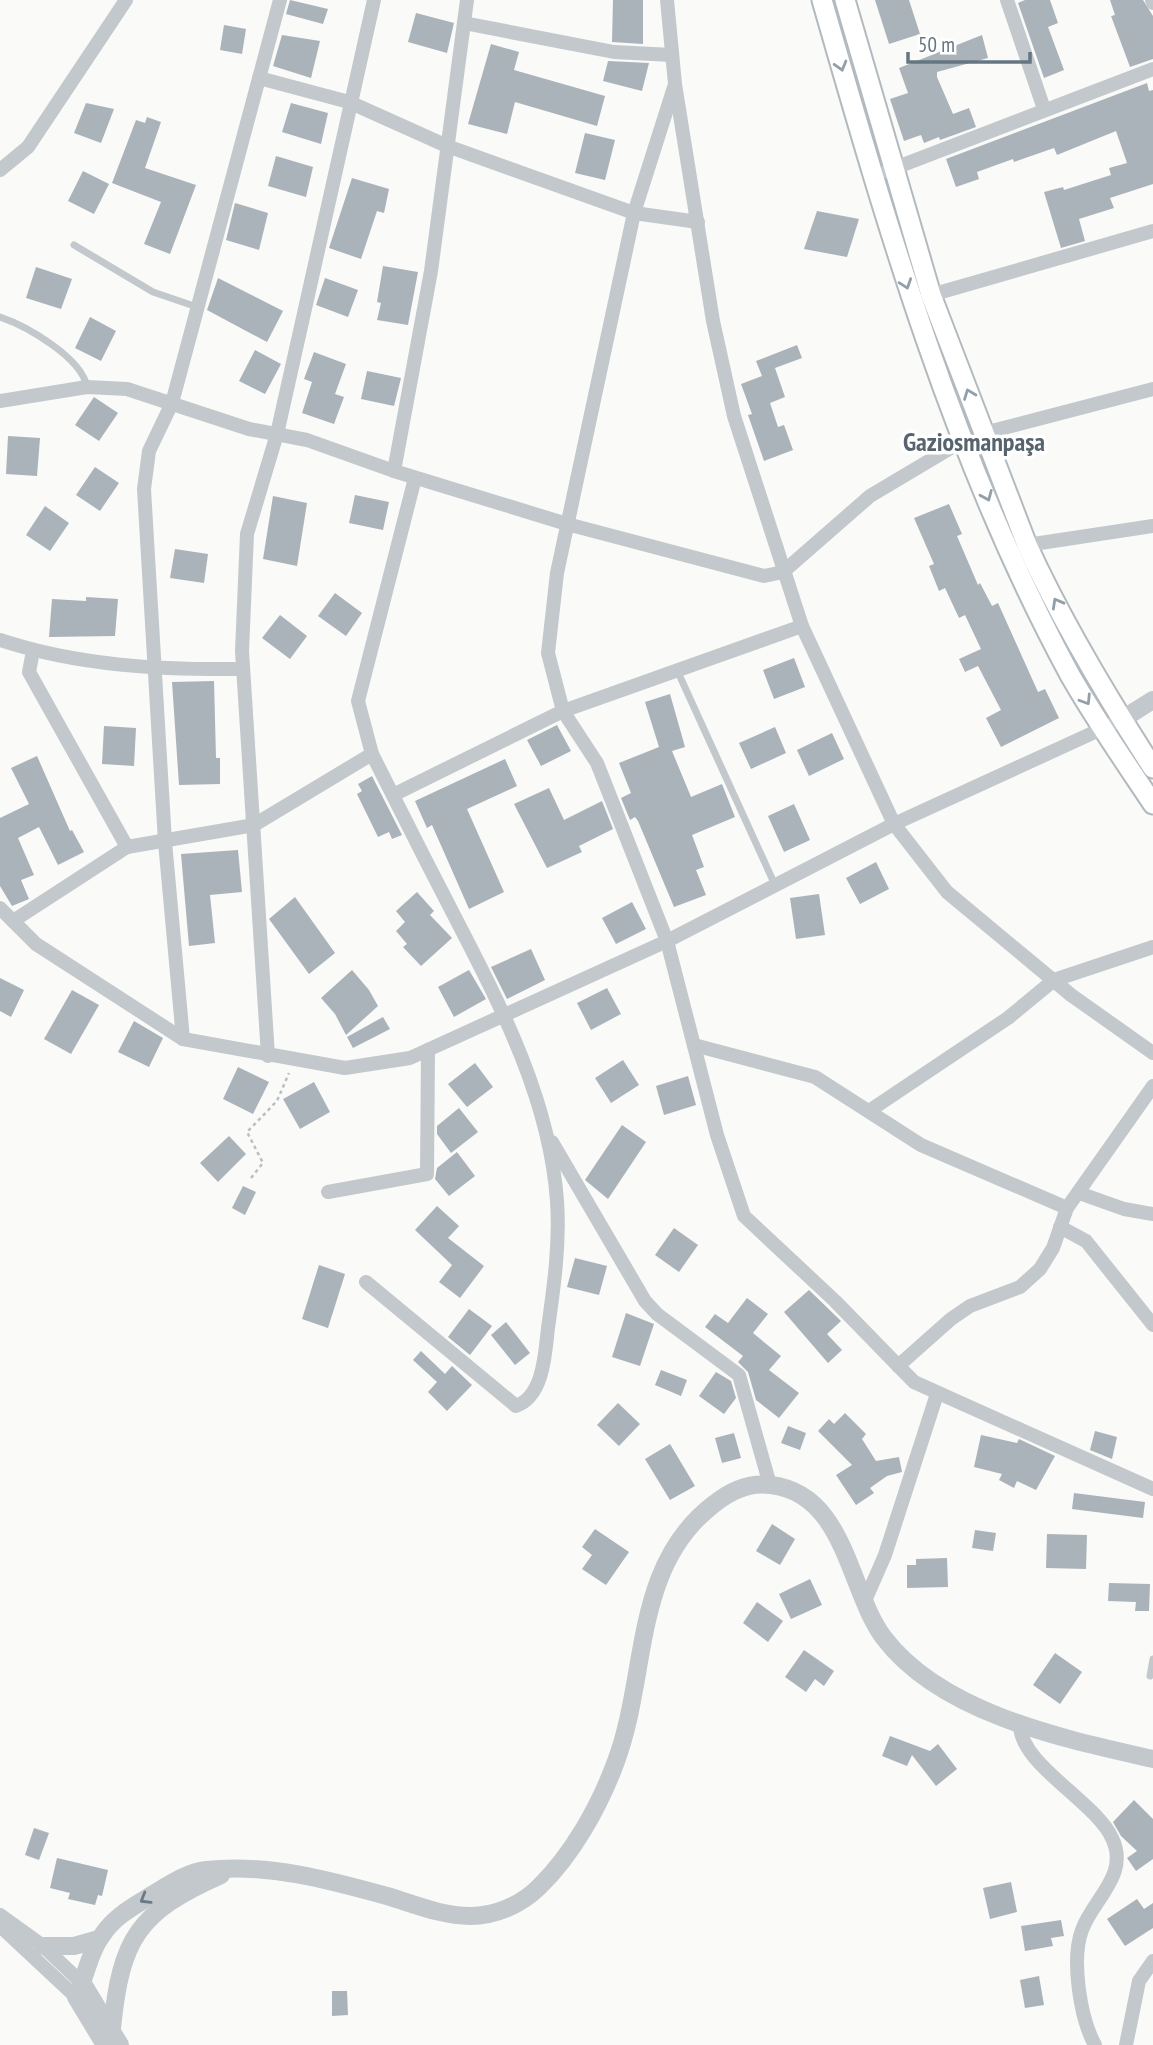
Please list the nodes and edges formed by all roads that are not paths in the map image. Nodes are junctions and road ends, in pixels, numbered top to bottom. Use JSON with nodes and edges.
{"nodes":[{"id":1,"x":126,"y":0,"type":"edge"},
{"id":2,"x":280,"y":0,"type":"edge"},
{"id":3,"x":374,"y":0,"type":"edge"},
{"id":4,"x":467,"y":0,"type":"edge"},
{"id":5,"x":667,"y":0,"type":"edge"},
{"id":6,"x":822,"y":0,"type":"edge"},
{"id":7,"x":845,"y":0,"type":"edge"},
{"id":8,"x":1007,"y":0,"type":"edge"},
{"id":9,"x":464,"y":23,"type":"junction"},
{"id":10,"x":672,"y":55,"type":"junction"},
{"id":11,"x":1153,"y":69,"type":"edge"},
{"id":12,"x":259,"y":78,"type":"junction"},
{"id":13,"x":675,"y":84,"type":"junction"},
{"id":14,"x":349,"y":102,"type":"junction"},
{"id":15,"x":1044,"y":109,"type":"junction"},
{"id":16,"x":447,"y":146,"type":"junction"},
{"id":17,"x":893,"y":168,"type":"junction"},
{"id":18,"x":0,"y":170,"type":"edge"},
{"id":19,"x":873,"y":178,"type":"junction"},
{"id":20,"x":634,"y":213,"type":"junction"},
{"id":21,"x":698,"y":222,"type":"junction"},
{"id":22,"x":1153,"y":231,"type":"edge"},
{"id":23,"x":74,"y":245,"type":"dead end"},
{"id":24,"x":931,"y":295,"type":"junction"},
{"id":25,"x":197,"y":307,"type":"junction"},
{"id":26,"x":0,"y":317,"type":"edge"},
{"id":27,"x":87,"y":387,"type":"junction"},
{"id":28,"x":1153,"y":389,"type":"edge"},
{"id":29,"x":0,"y":401,"type":"edge"},
{"id":30,"x":172,"y":403,"type":"junction"},
{"id":31,"x":984,"y":433,"type":"junction"},
{"id":32,"x":277,"y":434,"type":"junction"},
{"id":33,"x":964,"y":440,"type":"junction"},
{"id":34,"x":394,"y":471,"type":"junction"},
{"id":35,"x":415,"y":478,"type":"junction"},
{"id":36,"x":568,"y":524,"type":"junction"},
{"id":37,"x":1153,"y":526,"type":"edge"},
{"id":38,"x":1027,"y":545,"type":"junction"},
{"id":39,"x":783,"y":572,"type":"junction"},
{"id":40,"x":802,"y":626,"type":"junction"},
{"id":41,"x":0,"y":640,"type":"edge"},
{"id":42,"x":33,"y":651,"type":"junction"},
{"id":43,"x":243,"y":669,"type":"junction"},
{"id":44,"x":157,"y":670,"type":"junction"},
{"id":45,"x":677,"y":670,"type":"junction"},
{"id":46,"x":1153,"y":700,"type":"edge"},
{"id":47,"x":563,"y":710,"type":"junction"},
{"id":48,"x":1112,"y":724,"type":"junction"},
{"id":49,"x":372,"y":754,"type":"junction"},
{"id":50,"x":1153,"y":768,"type":"edge"},
{"id":51,"x":393,"y":795,"type":"junction"},
{"id":52,"x":1153,"y":804,"type":"edge"},
{"id":53,"x":894,"y":824,"type":"junction"},
{"id":54,"x":254,"y":825,"type":"junction"},
{"id":55,"x":165,"y":842,"type":"junction"},
{"id":56,"x":127,"y":847,"type":"junction"},
{"id":57,"x":775,"y":885,"type":"junction"},
{"id":58,"x":0,"y":908,"type":"edge"},
{"id":59,"x":13,"y":920,"type":"junction"},
{"id":60,"x":667,"y":941,"type":"junction"},
{"id":61,"x":1153,"y":947,"type":"edge"},
{"id":62,"x":1054,"y":980,"type":"junction"},
{"id":63,"x":505,"y":1015,"type":"junction"},
{"id":64,"x":183,"y":1039,"type":"junction"},
{"id":65,"x":694,"y":1045,"type":"junction"},
{"id":66,"x":428,"y":1050,"type":"junction"},
{"id":67,"x":1153,"y":1053,"type":"edge"},
{"id":68,"x":268,"y":1056,"type":"junction"},
{"id":69,"x":1153,"y":1086,"type":"edge"},
{"id":70,"x":869,"y":1111,"type":"junction"},
{"id":71,"x":548,"y":1135,"type":"junction"},
{"id":72,"x":328,"y":1192,"type":"dead end"},
{"id":73,"x":1079,"y":1193,"type":"junction"},
{"id":74,"x":1067,"y":1208,"type":"junction"},
{"id":75,"x":1153,"y":1214,"type":"edge"},
{"id":76,"x":1060,"y":1227,"type":"junction"},
{"id":77,"x":366,"y":1282,"type":"dead end"},
{"id":78,"x":1153,"y":1325,"type":"edge"},
{"id":79,"x":898,"y":1366,"type":"junction"},
{"id":80,"x":937,"y":1394,"type":"junction"},
{"id":81,"x":770,"y":1485,"type":"junction"},
{"id":82,"x":1153,"y":1489,"type":"edge"},
{"id":83,"x":864,"y":1603,"type":"junction"},
{"id":84,"x":1153,"y":1659,"type":"edge"},
{"id":85,"x":1150,"y":1676,"type":"dead end"},
{"id":86,"x":1020,"y":1724,"type":"junction"},
{"id":87,"x":1153,"y":1759,"type":"edge"},
{"id":88,"x":231,"y":1870,"type":"junction"},
{"id":89,"x":0,"y":1915,"type":"edge"},
{"id":90,"x":0,"y":1926,"type":"edge"},
{"id":91,"x":99,"y":1939,"type":"junction"},
{"id":92,"x":43,"y":1946,"type":"junction"},
{"id":93,"x":1153,"y":1961,"type":"edge"},
{"id":94,"x":117,"y":1978,"type":"junction"},
{"id":95,"x":83,"y":1995,"type":"junction"},
{"id":96,"x":111,"y":2028,"type":"junction"},
{"id":97,"x":1090,"y":2043,"type":"edge"},
{"id":98,"x":105,"y":2045,"type":"edge"},
{"id":99,"x":120,"y":2045,"type":"edge"},
{"id":100,"x":1126,"y":2045,"type":"edge"}],
"edges":[{"from":1,"to":18,"type":"street"},
{"from":2,"to":12,"type":"street"},
{"from":3,"to":14,"type":"street"},
{"from":4,"to":9,"type":"street"},
{"from":5,"to":10,"type":"street"},
{"from":6,"to":19,"type":"main road","one_way":true},
{"from":7,"to":17,"type":"main road"},
{"from":8,"to":15,"type":"street"},
{"from":9,"to":10,"type":"street"},
{"from":9,"to":16,"type":"street"},
{"from":10,"to":13,"type":"street"},
{"from":11,"to":15,"type":"street"},
{"from":12,"to":14,"type":"street"},
{"from":12,"to":25,"type":"street"},
{"from":13,"to":20,"type":"street"},
{"from":13,"to":21,"type":"street"},
{"from":14,"to":16,"type":"street"},
{"from":14,"to":32,"type":"street"},
{"from":15,"to":17,"type":"street"},
{"from":16,"to":20,"type":"street"},
{"from":16,"to":34,"type":"street"},
{"from":17,"to":19,"type":"street"},
{"from":17,"to":24,"type":"main road"},
{"from":19,"to":33,"type":"main road","one_way":true},
{"from":20,"to":21,"type":"street"},
{"from":20,"to":36,"type":"street"},
{"from":21,"to":39,"type":"street"},
{"from":22,"to":24,"type":"street"},
{"from":23,"to":25,"type":"lane"},
{"from":31,"to":24,"type":"main road","one_way":true},
{"from":25,"to":30,"type":"street"},
{"from":26,"to":27,"type":"lane"},
{"from":27,"to":29,"type":"street"},
{"from":27,"to":30,"type":"street"},
{"from":28,"to":31,"type":"street"},
{"from":30,"to":32,"type":"street"},
{"from":30,"to":44,"type":"street"},
{"from":31,"to":38,"type":"main road"},
{"from":32,"to":34,"type":"street"},
{"from":32,"to":43,"type":"street"},
{"from":33,"to":39,"type":"street"},
{"from":33,"to":48,"type":"main road","one_way":true},
{"from":34,"to":35,"type":"street"},
{"from":35,"to":36,"type":"street"},
{"from":35,"to":49,"type":"street"},
{"from":36,"to":39,"type":"street"},
{"from":36,"to":47,"type":"street"},
{"from":37,"to":38,"type":"street"},
{"from":48,"to":38,"type":"main road","one_way":true},
{"from":39,"to":40,"type":"street"},
{"from":40,"to":45,"type":"street"},
{"from":40,"to":53,"type":"street"},
{"from":41,"to":42,"type":"street"},
{"from":42,"to":44,"type":"street"},
{"from":42,"to":56,"type":"street"},
{"from":43,"to":44,"type":"street"},
{"from":43,"to":54,"type":"street"},
{"from":44,"to":55,"type":"street"},
{"from":45,"to":47,"type":"street"},
{"from":45,"to":57,"type":"lane"},
{"from":46,"to":48,"type":"street"},
{"from":47,"to":51,"type":"street"},
{"from":47,"to":60,"type":"street"},
{"from":48,"to":50,"type":"main road"},
{"from":48,"to":52,"type":"main road"},
{"from":48,"to":53,"type":"street"},
{"from":49,"to":51,"type":"street"},
{"from":49,"to":54,"type":"street"},
{"from":51,"to":63,"type":"street"},
{"from":53,"to":57,"type":"street"},
{"from":53,"to":62,"type":"street"},
{"from":54,"to":55,"type":"street"},
{"from":54,"to":68,"type":"street"},
{"from":55,"to":56,"type":"street"},
{"from":55,"to":64,"type":"street"},
{"from":56,"to":59,"type":"street"},
{"from":57,"to":60,"type":"street"},
{"from":58,"to":59,"type":"street"},
{"from":59,"to":64,"type":"street"},
{"from":60,"to":63,"type":"street"},
{"from":60,"to":65,"type":"street"},
{"from":61,"to":62,"type":"street"},
{"from":62,"to":67,"type":"street"},
{"from":62,"to":70,"type":"street"},
{"from":63,"to":66,"type":"street"},
{"from":63,"to":71,"type":"street"},
{"from":64,"to":68,"type":"street"},
{"from":65,"to":70,"type":"street"},
{"from":65,"to":79,"type":"street"},
{"from":66,"to":68,"type":"street"},
{"from":66,"to":72,"type":"street"},
{"from":69,"to":73,"type":"street"},
{"from":70,"to":74,"type":"street"},
{"from":71,"to":77,"type":"street"},
{"from":71,"to":81,"type":"street"},
{"from":73,"to":74,"type":"street"},
{"from":73,"to":75,"type":"street"},
{"from":74,"to":76,"type":"street"},
{"from":76,"to":78,"type":"street"},
{"from":76,"to":79,"type":"street"},
{"from":79,"to":80,"type":"street"},
{"from":80,"to":82,"type":"street"},
{"from":80,"to":83,"type":"street"},
{"from":81,"to":83,"type":"street"},
{"from":81,"to":88,"type":"street"},
{"from":83,"to":86,"type":"street"},
{"from":84,"to":85,"type":"lane"},
{"from":86,"to":87,"type":"street"},
{"from":86,"to":97,"type":"street"},
{"from":88,"to":91,"type":"street","one_way":true},
{"from":88,"to":94,"type":"street"},
{"from":89,"to":92,"type":"street"},
{"from":90,"to":95,"type":"street"},
{"from":91,"to":92,"type":"street"},
{"from":91,"to":95,"type":"street"},
{"from":92,"to":95,"type":"street"},
{"from":93,"to":100,"type":"street"},
{"from":94,"to":95,"type":"street"},
{"from":94,"to":96,"type":"street"},
{"from":95,"to":96,"type":"street"},
{"from":95,"to":98,"type":"street"},
{"from":96,"to":99,"type":"street"}]}
